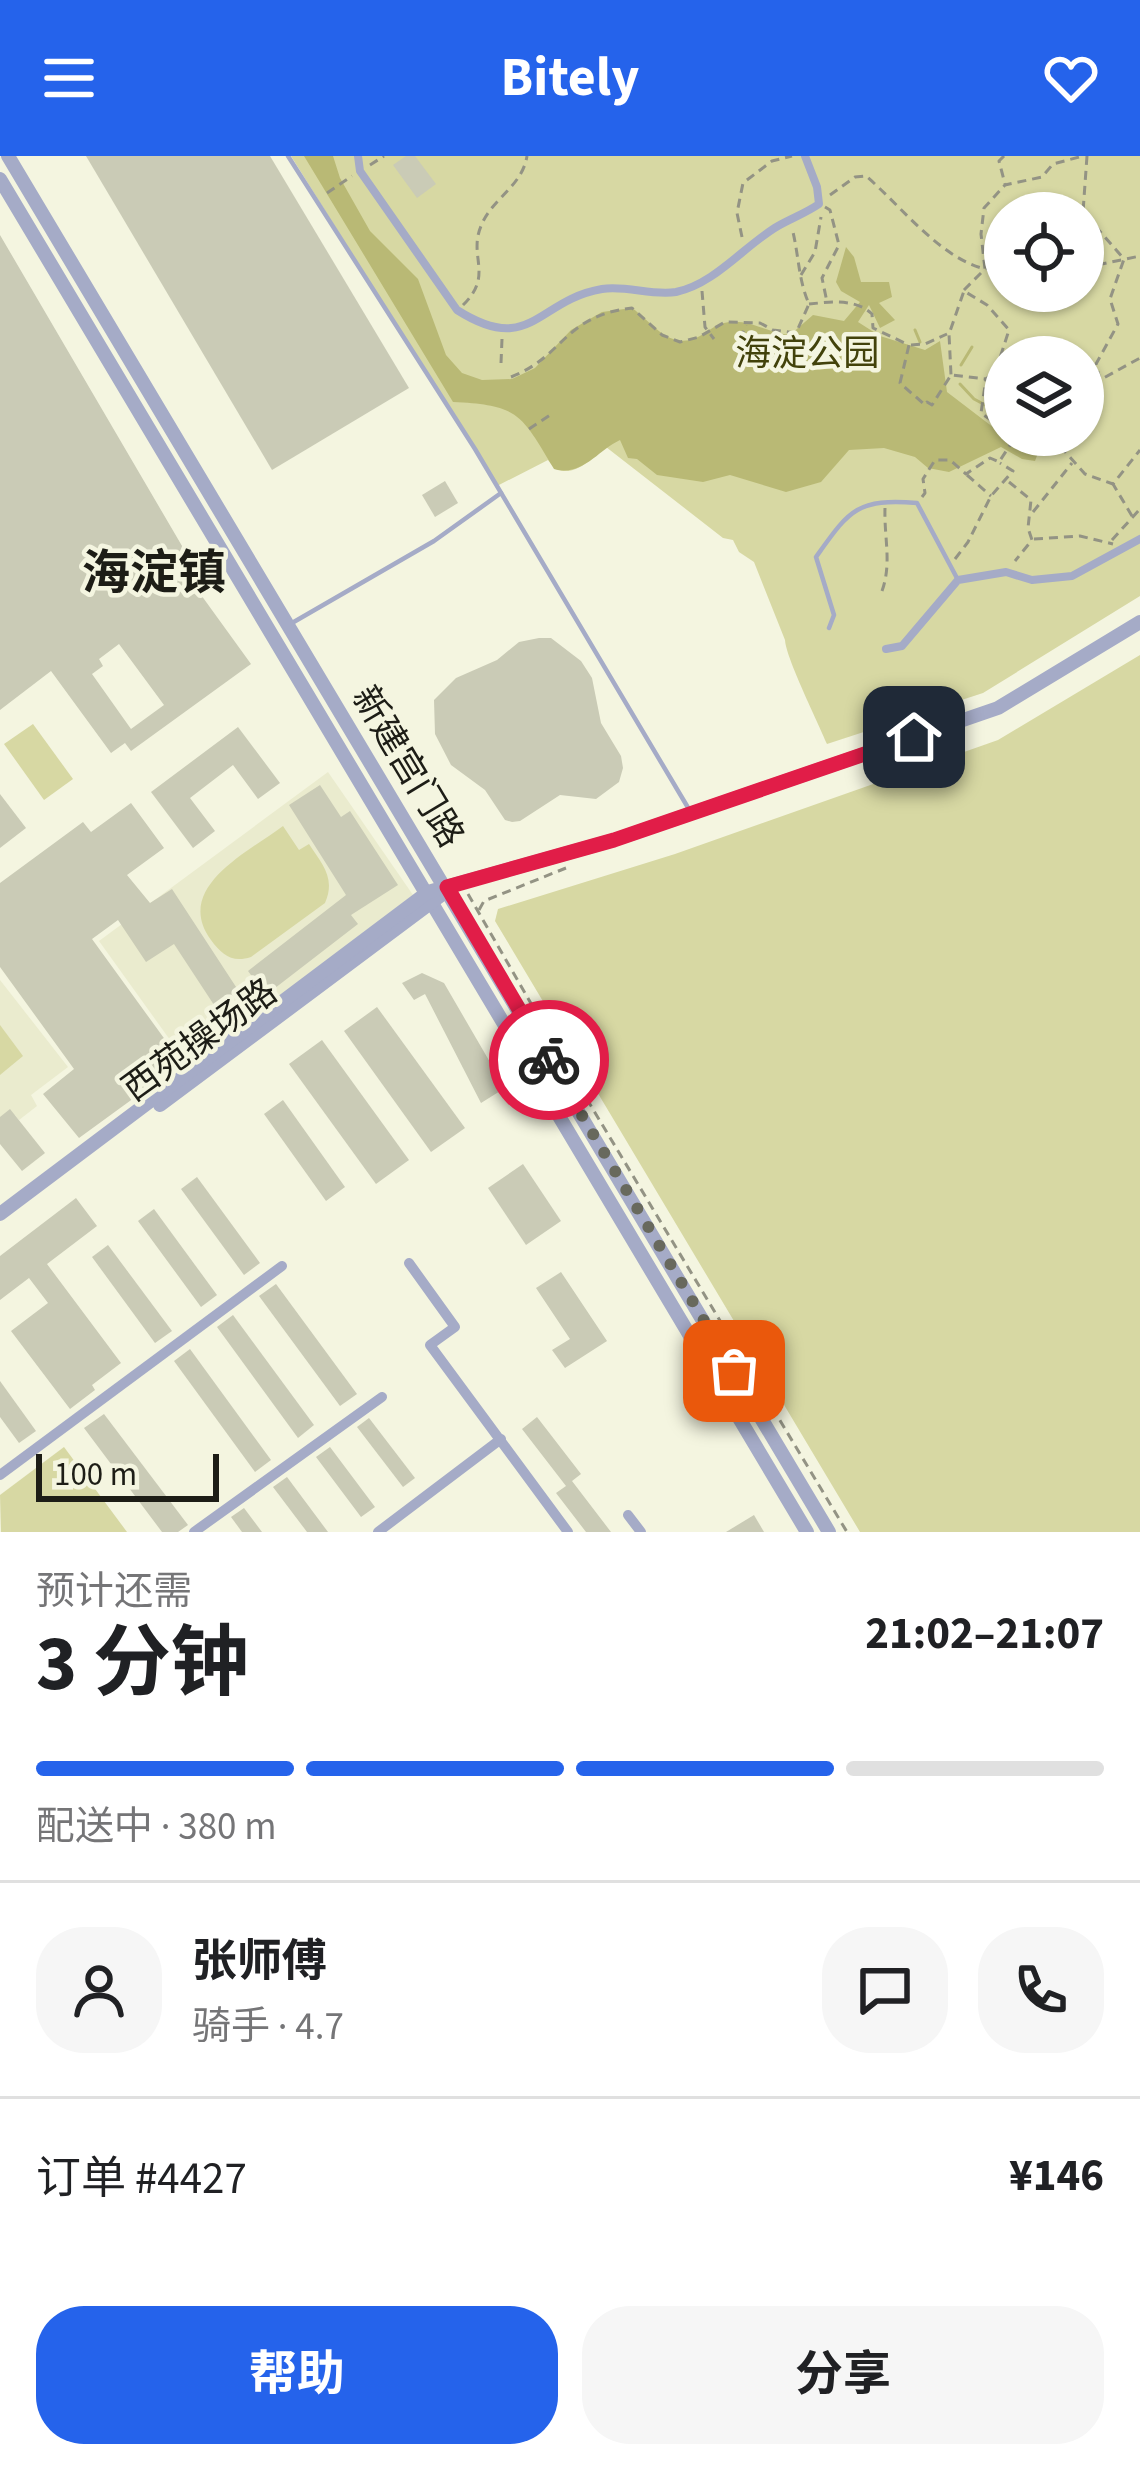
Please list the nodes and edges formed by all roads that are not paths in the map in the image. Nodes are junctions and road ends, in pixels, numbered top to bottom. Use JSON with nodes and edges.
{"nodes":[{"id":1,"x":8,"y":156,"type":"edge"},
{"id":2,"x":288,"y":156,"type":"edge"},
{"id":3,"x":358,"y":156,"type":"edge"},
{"id":4,"x":805,"y":156,"type":"edge"},
{"id":5,"x":0,"y":178,"type":"edge"},
{"id":6,"x":501,"y":493,"type":"junction"},
{"id":7,"x":1140,"y":539,"type":"edge"},
{"id":8,"x":958,"y":580,"type":"junction"},
{"id":9,"x":1140,"y":622,"type":"edge"},
{"id":10,"x":289,"y":624,"type":"junction"},
{"id":11,"x":829,"y":628,"type":"dead end"},
{"id":12,"x":886,"y":649,"type":"dead end"},
{"id":13,"x":691,"y":813,"type":"junction"},
{"id":14,"x":447,"y":887,"type":"junction"},
{"id":15,"x":431,"y":897,"type":"junction"},
{"id":16,"x":0,"y":1214,"type":"edge"},
{"id":17,"x":0,"y":1224,"type":"edge"},
{"id":18,"x":409,"y":1263,"type":"dead end"},
{"id":19,"x":282,"y":1266,"type":"dead end"},
{"id":20,"x":382,"y":1397,"type":"dead end"},
{"id":21,"x":501,"y":1438,"type":"junction"},
{"id":22,"x":0,"y":1474,"type":"edge"},
{"id":23,"x":628,"y":1515,"type":"dead end"},
{"id":24,"x":194,"y":1532,"type":"edge"},
{"id":25,"x":378,"y":1532,"type":"edge"},
{"id":26,"x":568,"y":1532,"type":"edge"},
{"id":27,"x":641,"y":1532,"type":"edge"},
{"id":28,"x":807,"y":1532,"type":"edge"},
{"id":29,"x":829,"y":1532,"type":"edge"}],
"edges":[{"from":1,"to":10,"type":"street","name":"新建宫门路"},
{"from":2,"to":6,"type":"lane"},
{"from":3,"to":4,"type":"street"},
{"from":5,"to":15,"type":"street","name":"新建宫门路"},
{"from":6,"to":10,"type":"lane"},
{"from":6,"to":13,"type":"lane"},
{"from":7,"to":8,"type":"street"},
{"from":8,"to":11,"type":"lane"},
{"from":8,"to":12,"type":"street"},
{"from":9,"to":13,"type":"street"},
{"from":10,"to":14,"type":"street","name":"新建宫门路"},
{"from":13,"to":14,"type":"street"},
{"from":14,"to":15,"type":"street"},
{"from":14,"to":29,"type":"street","name":"新建宫门路"},
{"from":15,"to":16,"type":"street","name":"西苑操场路"},
{"from":15,"to":17,"type":"street","name":"西苑操场路"},
{"from":15,"to":28,"type":"street","name":"新建宫门路"},
{"from":18,"to":21,"type":"street"},
{"from":19,"to":22,"type":"street"},
{"from":20,"to":24,"type":"street"},
{"from":21,"to":25,"type":"street"},
{"from":21,"to":26,"type":"street"},
{"from":23,"to":27,"type":"street"}]}
